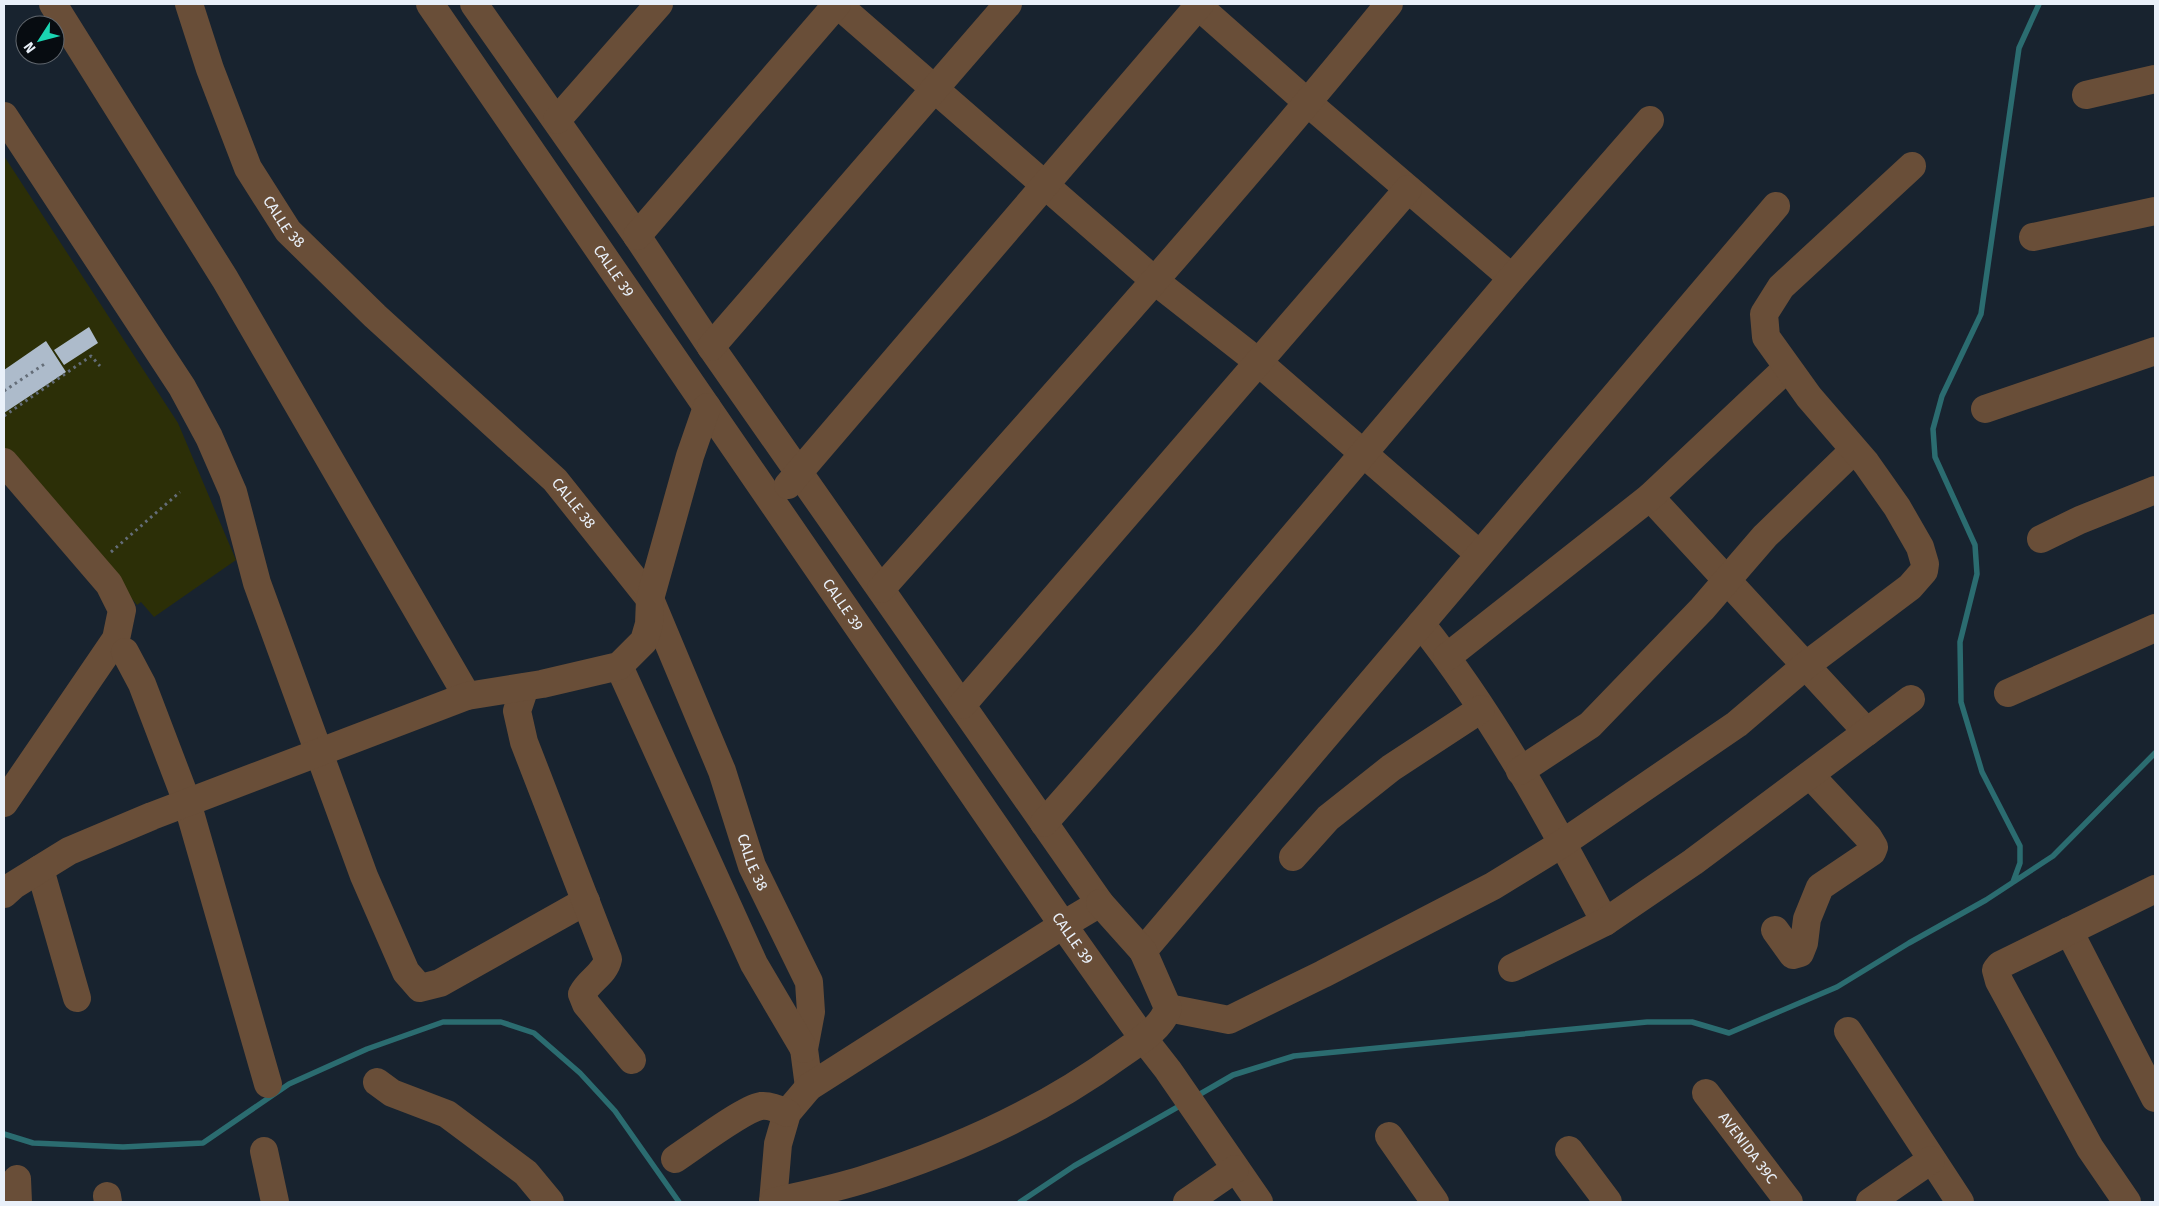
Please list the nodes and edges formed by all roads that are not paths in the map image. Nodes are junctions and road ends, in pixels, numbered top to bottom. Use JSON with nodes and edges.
{"nodes":[{"id":1,"x":53,"y":4,"type":"edge"},
{"id":2,"x":189,"y":4,"type":"edge"},
{"id":3,"x":430,"y":4,"type":"edge"},
{"id":4,"x":659,"y":4,"type":"edge"},
{"id":5,"x":837,"y":4,"type":"edge"},
{"id":6,"x":1008,"y":4,"type":"edge"},
{"id":7,"x":1198,"y":4,"type":"edge"},
{"id":8,"x":1389,"y":4,"type":"edge"},
{"id":9,"x":478,"y":5,"type":"edge"},
{"id":10,"x":2155,"y":79,"type":"edge"},
{"id":11,"x":936,"y":88,"type":"junction"},
{"id":12,"x":2086,"y":95,"type":"dead end"},
{"id":13,"x":1308,"y":103,"type":"junction"},
{"id":14,"x":4,"y":116,"type":"edge"},
{"id":15,"x":557,"y":120,"type":"junction"},
{"id":16,"x":1650,"y":120,"type":"dead end"},
{"id":17,"x":1912,"y":166,"type":"dead end"},
{"id":18,"x":1045,"y":185,"type":"junction"},
{"id":19,"x":1408,"y":189,"type":"junction"},
{"id":20,"x":1776,"y":206,"type":"dead end"},
{"id":21,"x":2155,"y":211,"type":"edge"},
{"id":22,"x":637,"y":236,"type":"junction"},
{"id":23,"x":2033,"y":237,"type":"dead end"},
{"id":24,"x":1512,"y":278,"type":"junction"},
{"id":25,"x":1155,"y":281,"type":"junction"},
{"id":26,"x":711,"y":347,"type":"junction"},
{"id":27,"x":2155,"y":351,"type":"edge"},
{"id":28,"x":1258,"y":361,"type":"junction"},
{"id":29,"x":1787,"y":368,"type":"junction"},
{"id":30,"x":707,"y":407,"type":"junction"},
{"id":31,"x":1985,"y":409,"type":"dead end"},
{"id":32,"x":1854,"y":450,"type":"junction"},
{"id":33,"x":1363,"y":453,"type":"junction"},
{"id":34,"x":4,"y":462,"type":"edge"},
{"id":35,"x":799,"y":472,"type":"junction"},
{"id":36,"x":2155,"y":490,"type":"edge"},
{"id":37,"x":1650,"y":498,"type":"junction"},
{"id":38,"x":772,"y":503,"type":"junction"},
{"id":39,"x":2041,"y":539,"type":"dead end"},
{"id":40,"x":1479,"y":554,"type":"junction"},
{"id":41,"x":1726,"y":581,"type":"junction"},
{"id":42,"x":882,"y":589,"type":"junction"},
{"id":43,"x":650,"y":599,"type":"junction"},
{"id":44,"x":1421,"y":624,"type":"junction"},
{"id":45,"x":2155,"y":628,"type":"edge"},
{"id":46,"x":125,"y":652,"type":"dead end"},
{"id":47,"x":1447,"y":656,"type":"junction"},
{"id":48,"x":619,"y":666,"type":"junction"},
{"id":49,"x":1805,"y":666,"type":"junction"},
{"id":50,"x":525,"y":687,"type":"junction"},
{"id":51,"x":2008,"y":694,"type":"dead end"},
{"id":52,"x":467,"y":696,"type":"junction"},
{"id":53,"x":1912,"y":699,"type":"dead end"},
{"id":54,"x":962,"y":705,"type":"junction"},
{"id":55,"x":1482,"y":709,"type":"junction"},
{"id":56,"x":1867,"y":732,"type":"junction"},
{"id":57,"x":319,"y":752,"type":"junction"},
{"id":58,"x":1520,"y":771,"type":"junction"},
{"id":59,"x":1810,"y":774,"type":"junction"},
{"id":60,"x":187,"y":802,"type":"junction"},
{"id":61,"x":4,"y":803,"type":"edge"},
{"id":62,"x":1044,"y":823,"type":"junction"},
{"id":63,"x":1563,"y":844,"type":"junction"},
{"id":64,"x":1293,"y":857,"type":"dead end"},
{"id":65,"x":40,"y":869,"type":"junction"},
{"id":66,"x":2155,"y":889,"type":"edge"},
{"id":67,"x":4,"y":894,"type":"edge"},
{"id":68,"x":586,"y":900,"type":"junction"},
{"id":69,"x":1100,"y":904,"type":"junction"},
{"id":70,"x":1605,"y":922,"type":"junction"},
{"id":71,"x":1063,"y":925,"type":"junction"},
{"id":72,"x":1775,"y":930,"type":"dead end"},
{"id":73,"x":2069,"y":931,"type":"junction"},
{"id":74,"x":1144,"y":951,"type":"junction"},
{"id":75,"x":1512,"y":968,"type":"dead end"},
{"id":76,"x":77,"y":998,"type":"dead end"},
{"id":77,"x":1168,"y":1008,"type":"junction"},
{"id":78,"x":1848,"y":1031,"type":"dead end"},
{"id":79,"x":1143,"y":1038,"type":"junction"},
{"id":80,"x":804,"y":1049,"type":"junction"},
{"id":81,"x":632,"y":1060,"type":"dead end"},
{"id":82,"x":378,"y":1082,"type":"dead end"},
{"id":83,"x":268,"y":1084,"type":"dead end"},
{"id":84,"x":809,"y":1087,"type":"junction"},
{"id":85,"x":1706,"y":1093,"type":"dead end"},
{"id":86,"x":2155,"y":1098,"type":"edge"},
{"id":87,"x":787,"y":1112,"type":"junction"},
{"id":88,"x":1389,"y":1136,"type":"dead end"},
{"id":89,"x":1569,"y":1150,"type":"dead end"},
{"id":90,"x":264,"y":1151,"type":"dead end"},
{"id":91,"x":675,"y":1159,"type":"dead end"},
{"id":92,"x":1931,"y":1160,"type":"junction"},
{"id":93,"x":1235,"y":1170,"type":"junction"},
{"id":94,"x":275,"y":1202,"type":"edge"},
{"id":95,"x":550,"y":1202,"type":"edge"},
{"id":96,"x":774,"y":1202,"type":"edge"},
{"id":97,"x":1187,"y":1202,"type":"edge"},
{"id":98,"x":1258,"y":1202,"type":"edge"},
{"id":99,"x":1435,"y":1202,"type":"edge"},
{"id":100,"x":1608,"y":1202,"type":"edge"},
{"id":101,"x":1789,"y":1202,"type":"edge"},
{"id":102,"x":1870,"y":1202,"type":"edge"},
{"id":103,"x":1960,"y":1202,"type":"edge"},
{"id":104,"x":2127,"y":1202,"type":"edge"}],
"edges":[{"from":1,"to":52,"type":"street"},
{"from":2,"to":43,"type":"street","name":"CALLE 38"},
{"from":3,"to":30,"type":"street","name":"CALLE 39"},
{"from":4,"to":15,"type":"street"},
{"from":5,"to":11,"type":"street"},
{"from":5,"to":22,"type":"street"},
{"from":6,"to":11,"type":"street"},
{"from":7,"to":13,"type":"street"},
{"from":7,"to":18,"type":"street"},
{"from":8,"to":13,"type":"street"},
{"from":9,"to":15,"type":"street"},
{"from":10,"to":12,"type":"street"},
{"from":11,"to":18,"type":"street"},
{"from":11,"to":26,"type":"street"},
{"from":13,"to":19,"type":"street"},
{"from":13,"to":25,"type":"street"},
{"from":14,"to":57,"type":"street"},
{"from":15,"to":22,"type":"street"},
{"from":16,"to":24,"type":"street"},
{"from":17,"to":29,"type":"street"},
{"from":18,"to":25,"type":"street"},
{"from":18,"to":35,"type":"street"},
{"from":19,"to":24,"type":"street"},
{"from":19,"to":28,"type":"street"},
{"from":20,"to":40,"type":"street"},
{"from":21,"to":23,"type":"street"},
{"from":22,"to":26,"type":"street"},
{"from":24,"to":33,"type":"street"},
{"from":25,"to":28,"type":"street"},
{"from":25,"to":42,"type":"street"},
{"from":26,"to":35,"type":"street"},
{"from":27,"to":31,"type":"street"},
{"from":28,"to":33,"type":"street"},
{"from":28,"to":54,"type":"street"},
{"from":29,"to":32,"type":"street"},
{"from":29,"to":37,"type":"street"},
{"from":30,"to":38,"type":"street","name":"CALLE 39"},
{"from":30,"to":43,"type":"street"},
{"from":32,"to":41,"type":"street"},
{"from":32,"to":49,"type":"street"},
{"from":33,"to":40,"type":"street"},
{"from":33,"to":62,"type":"street"},
{"from":34,"to":61,"type":"street"},
{"from":35,"to":38,"type":"street"},
{"from":35,"to":42,"type":"street"},
{"from":36,"to":39,"type":"street"},
{"from":37,"to":41,"type":"street"},
{"from":37,"to":47,"type":"street"},
{"from":38,"to":71,"type":"street","name":"CALLE 39"},
{"from":40,"to":44,"type":"street"},
{"from":41,"to":49,"type":"street"},
{"from":41,"to":58,"type":"street"},
{"from":42,"to":54,"type":"street"},
{"from":43,"to":48,"type":"street"},
{"from":43,"to":80,"type":"street","name":"CALLE 38"},
{"from":44,"to":47,"type":"street"},
{"from":44,"to":74,"type":"street"},
{"from":45,"to":51,"type":"street"},
{"from":46,"to":60,"type":"street"},
{"from":47,"to":55,"type":"street"},
{"from":48,"to":50,"type":"street"},
{"from":48,"to":80,"type":"street"},
{"from":49,"to":56,"type":"street"},
{"from":49,"to":63,"type":"street"},
{"from":50,"to":52,"type":"street"},
{"from":50,"to":68,"type":"street"},
{"from":52,"to":57,"type":"street"},
{"from":53,"to":56,"type":"street"},
{"from":54,"to":62,"type":"street"},
{"from":55,"to":58,"type":"street"},
{"from":55,"to":64,"type":"street"},
{"from":56,"to":59,"type":"street"},
{"from":57,"to":60,"type":"street"},
{"from":57,"to":68,"type":"street"},
{"from":58,"to":63,"type":"street"},
{"from":59,"to":70,"type":"street"},
{"from":59,"to":72,"type":"street"},
{"from":60,"to":65,"type":"street"},
{"from":60,"to":83,"type":"street"},
{"from":62,"to":69,"type":"street"},
{"from":63,"to":70,"type":"street"},
{"from":63,"to":77,"type":"street"},
{"from":65,"to":67,"type":"street"},
{"from":65,"to":76,"type":"street"},
{"from":66,"to":73,"type":"street"},
{"from":68,"to":81,"type":"street"},
{"from":69,"to":71,"type":"street"},
{"from":69,"to":74,"type":"street"},
{"from":70,"to":75,"type":"street"},
{"from":71,"to":79,"type":"street","name":"CALLE 39"},
{"from":71,"to":84,"type":"street"},
{"from":73,"to":86,"type":"street"},
{"from":73,"to":104,"type":"street"},
{"from":74,"to":77,"type":"street"},
{"from":77,"to":79,"type":"street"},
{"from":78,"to":92,"type":"street"},
{"from":79,"to":93,"type":"street","name":"CALLE 39"},
{"from":79,"to":96,"type":"street"},
{"from":80,"to":84,"type":"street","name":"CALLE 38"},
{"from":82,"to":95,"type":"street"},
{"from":84,"to":87,"type":"street"},
{"from":85,"to":101,"type":"street","name":"AVENIDA 39C"},
{"from":87,"to":91,"type":"street"},
{"from":87,"to":96,"type":"street"},
{"from":88,"to":99,"type":"street"},
{"from":89,"to":100,"type":"street"},
{"from":90,"to":94,"type":"street"},
{"from":92,"to":102,"type":"street"},
{"from":92,"to":103,"type":"street"},
{"from":93,"to":97,"type":"street"},
{"from":93,"to":98,"type":"street","name":"CALLE 39"}]}
